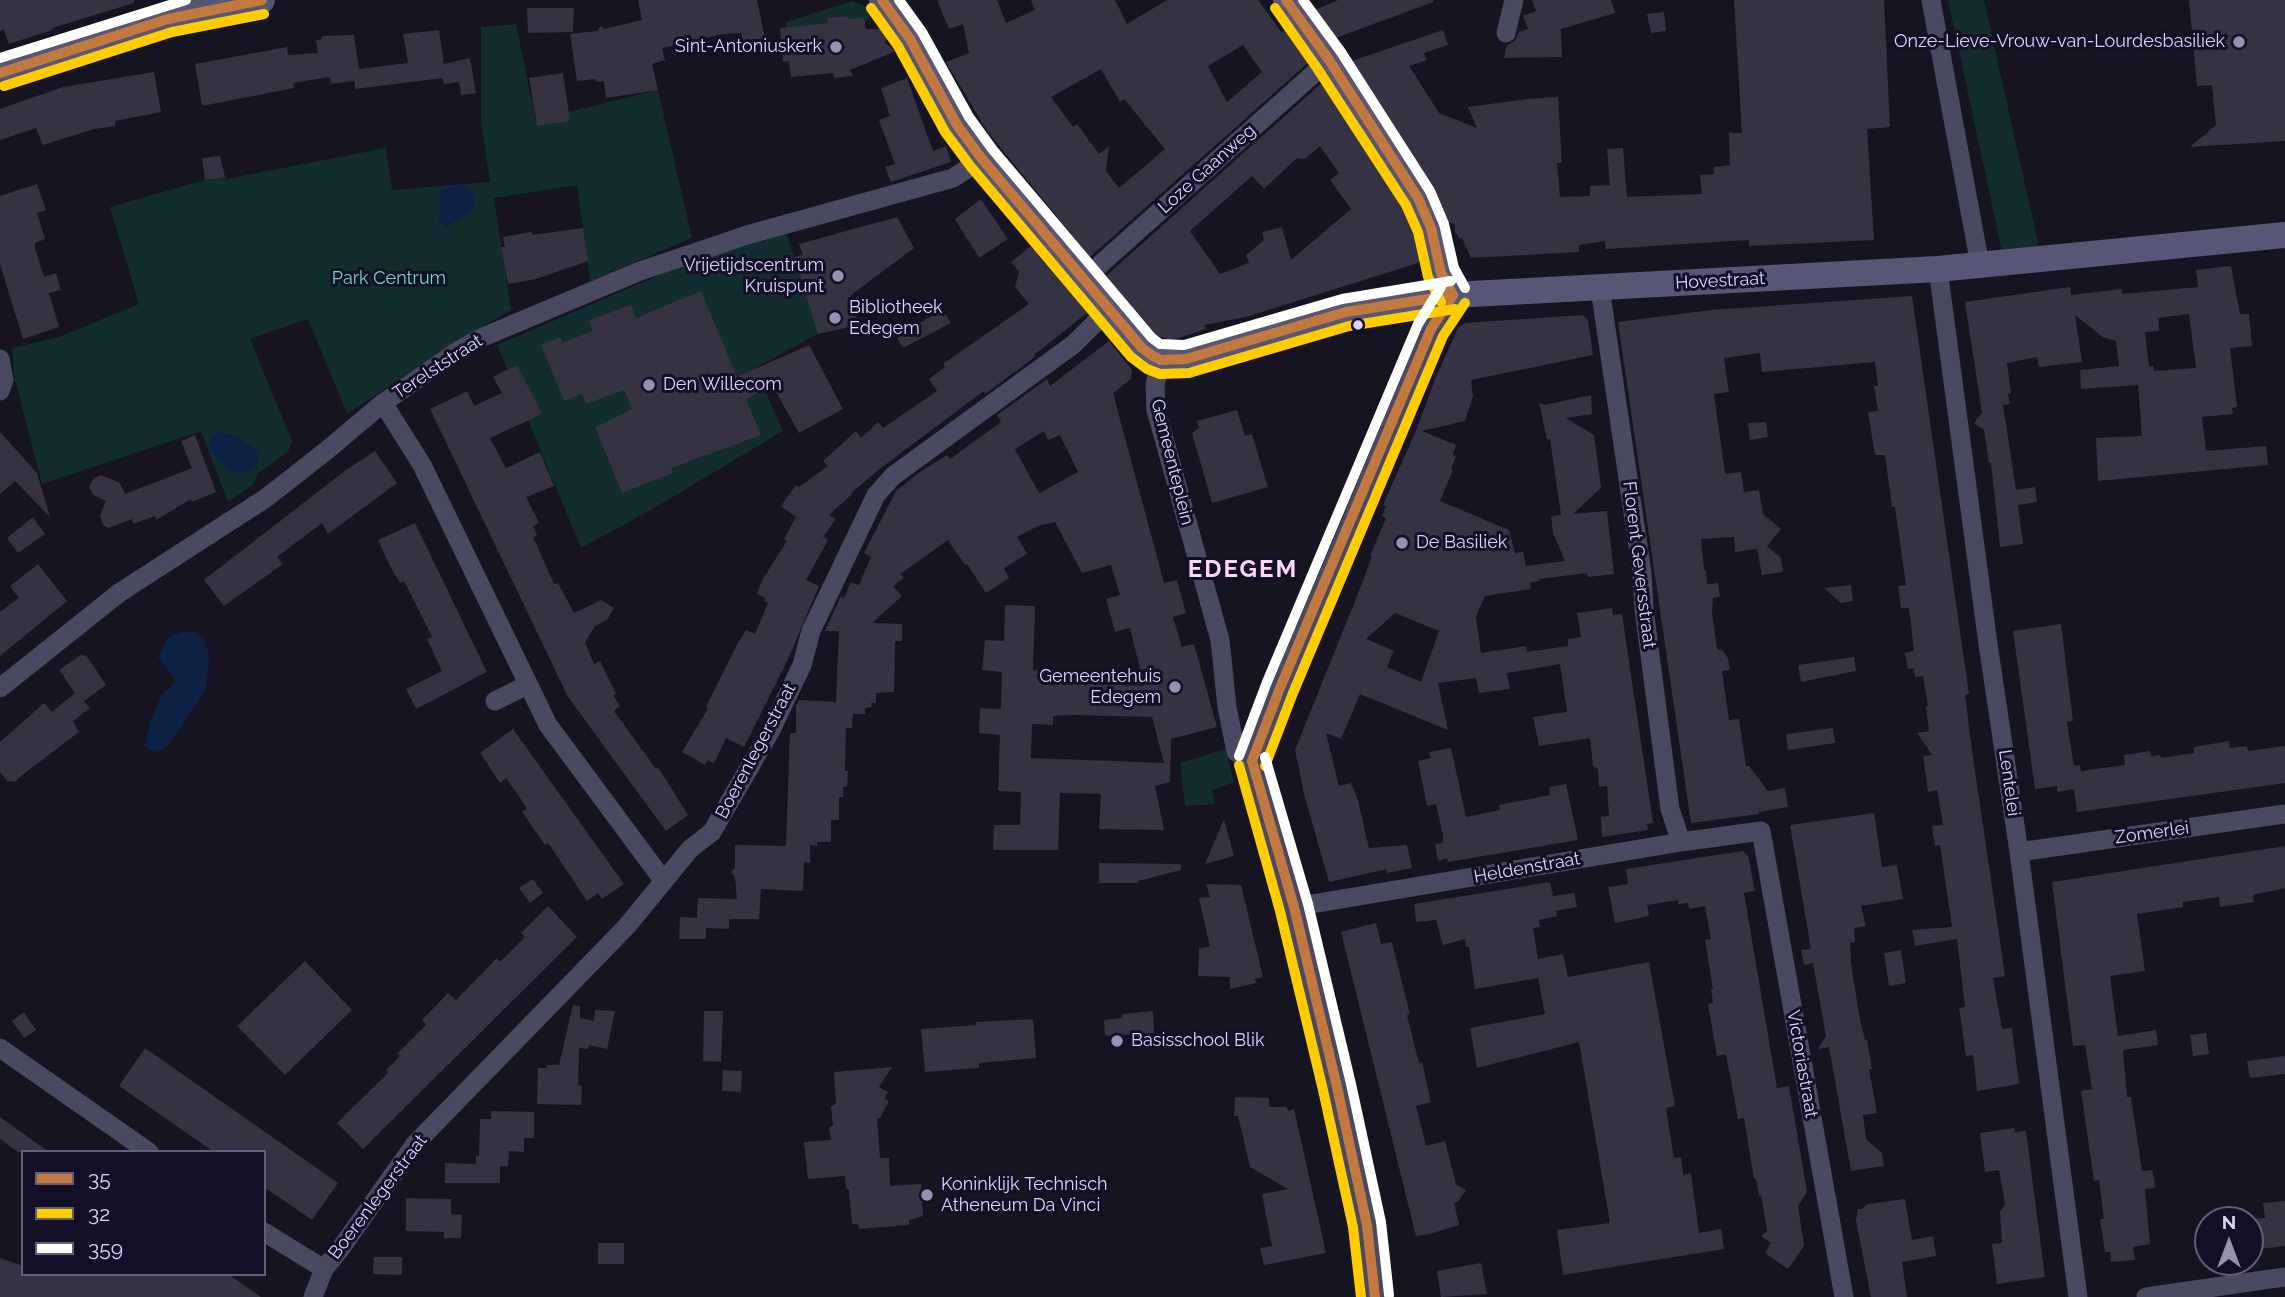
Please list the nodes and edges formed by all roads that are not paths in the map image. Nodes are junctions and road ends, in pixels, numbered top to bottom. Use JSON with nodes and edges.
{"nodes":[{"id":1,"x":262,"y":0,"type":"edge"},
{"id":2,"x":882,"y":0,"type":"edge"},
{"id":3,"x":1514,"y":0,"type":"edge"},
{"id":4,"x":1931,"y":0,"type":"edge"},
{"id":5,"x":1291,"y":1,"type":"edge"},
{"id":6,"x":1506,"y":33,"type":"dead end"},
{"id":7,"x":1329,"y":60,"type":"junction"},
{"id":8,"x":0,"y":73,"type":"edge"},
{"id":9,"x":982,"y":159,"type":"junction"},
{"id":10,"x":2285,"y":235,"type":"edge"},
{"id":11,"x":1980,"y":265,"type":"junction"},
{"id":12,"x":1938,"y":269,"type":"junction"},
{"id":13,"x":1085,"y":278,"type":"junction"},
{"id":14,"x":1600,"y":288,"type":"junction"},
{"id":15,"x":1453,"y":295,"type":"junction"},
{"id":16,"x":1109,"y":309,"type":"junction"},
{"id":17,"x":0,"y":359,"type":"edge"},
{"id":18,"x":1161,"y":360,"type":"junction"},
{"id":19,"x":0,"y":391,"type":"edge"},
{"id":20,"x":383,"y":403,"type":"junction"},
{"id":21,"x":527,"y":685,"type":"junction"},
{"id":22,"x":0,"y":688,"type":"edge"},
{"id":23,"x":495,"y":701,"type":"dead end"},
{"id":24,"x":1252,"y":761,"type":"junction"},
{"id":25,"x":2285,"y":814,"type":"edge"},
{"id":26,"x":1761,"y":831,"type":"joint"},
{"id":27,"x":1681,"y":842,"type":"junction"},
{"id":28,"x":2020,"y":852,"type":"junction"},
{"id":29,"x":663,"y":880,"type":"junction"},
{"id":30,"x":1294,"y":907,"type":"junction"},
{"id":31,"x":0,"y":1048,"type":"edge"},
{"id":32,"x":146,"y":1150,"type":"edge"},
{"id":33,"x":266,"y":1232,"type":"edge"},
{"id":34,"x":324,"y":1269,"type":"junction"},
{"id":35,"x":2285,"y":1277,"type":"edge"},
{"id":36,"x":313,"y":1297,"type":"edge"},
{"id":37,"x":1376,"y":1297,"type":"edge"},
{"id":38,"x":1844,"y":1297,"type":"edge"},
{"id":39,"x":2078,"y":1297,"type":"edge"},
{"id":40,"x":2146,"y":1297,"type":"edge"}],
"edges":[{"from":1,"to":8,"type":"street"},
{"from":2,"to":9,"type":"street"},
{"from":3,"to":6,"type":"street"},
{"from":4,"to":11,"type":"street"},
{"from":5,"to":7,"type":"street"},
{"from":7,"to":13,"type":"street","name":"Loze Gaanweg"},
{"from":7,"to":15,"type":"street"},
{"from":9,"to":13,"type":"street"},
{"from":9,"to":20,"type":"street","name":"Terelststraat"},
{"from":10,"to":11,"type":"street","name":"Hovestraat"},
{"from":11,"to":12,"type":"street","name":"Hovestraat"},
{"from":12,"to":14,"type":"street","name":"Hovestraat"},
{"from":12,"to":28,"type":"street","name":"Lentelei"},
{"from":13,"to":16,"type":"street"},
{"from":14,"to":15,"type":"street","name":"Hovestraat"},
{"from":14,"to":27,"type":"street","name":"Florent Geversstraat"},
{"from":15,"to":18,"type":"street","name":"Hovestraat"},
{"from":15,"to":24,"type":"street"},
{"from":16,"to":18,"type":"street"},
{"from":16,"to":29,"type":"street","name":"Boerenlegerstraat"},
{"from":17,"to":19,"type":"street"},
{"from":18,"to":24,"type":"street","name":"Gemeenteplein"},
{"from":20,"to":21,"type":"street"},
{"from":20,"to":22,"type":"street","name":"Terelststraat"},
{"from":21,"to":23,"type":"street"},
{"from":21,"to":29,"type":"street"},
{"from":24,"to":30,"type":"street"},
{"from":25,"to":28,"type":"street","name":"Zomerlei"},
{"from":26,"to":27,"type":"street","name":"Heldenstraat"},
{"from":26,"to":38,"type":"street","name":"Victoriastraat"},
{"from":27,"to":30,"type":"street","name":"Heldenstraat"},
{"from":28,"to":39,"type":"street","name":"Lentelei"},
{"from":29,"to":34,"type":"street","name":"Boerenlegerstraat"},
{"from":30,"to":37,"type":"street"},
{"from":31,"to":32,"type":"street"},
{"from":33,"to":34,"type":"street"},
{"from":34,"to":36,"type":"street","name":"Boerenlegerstraat"},
{"from":35,"to":40,"type":"street"}]}
